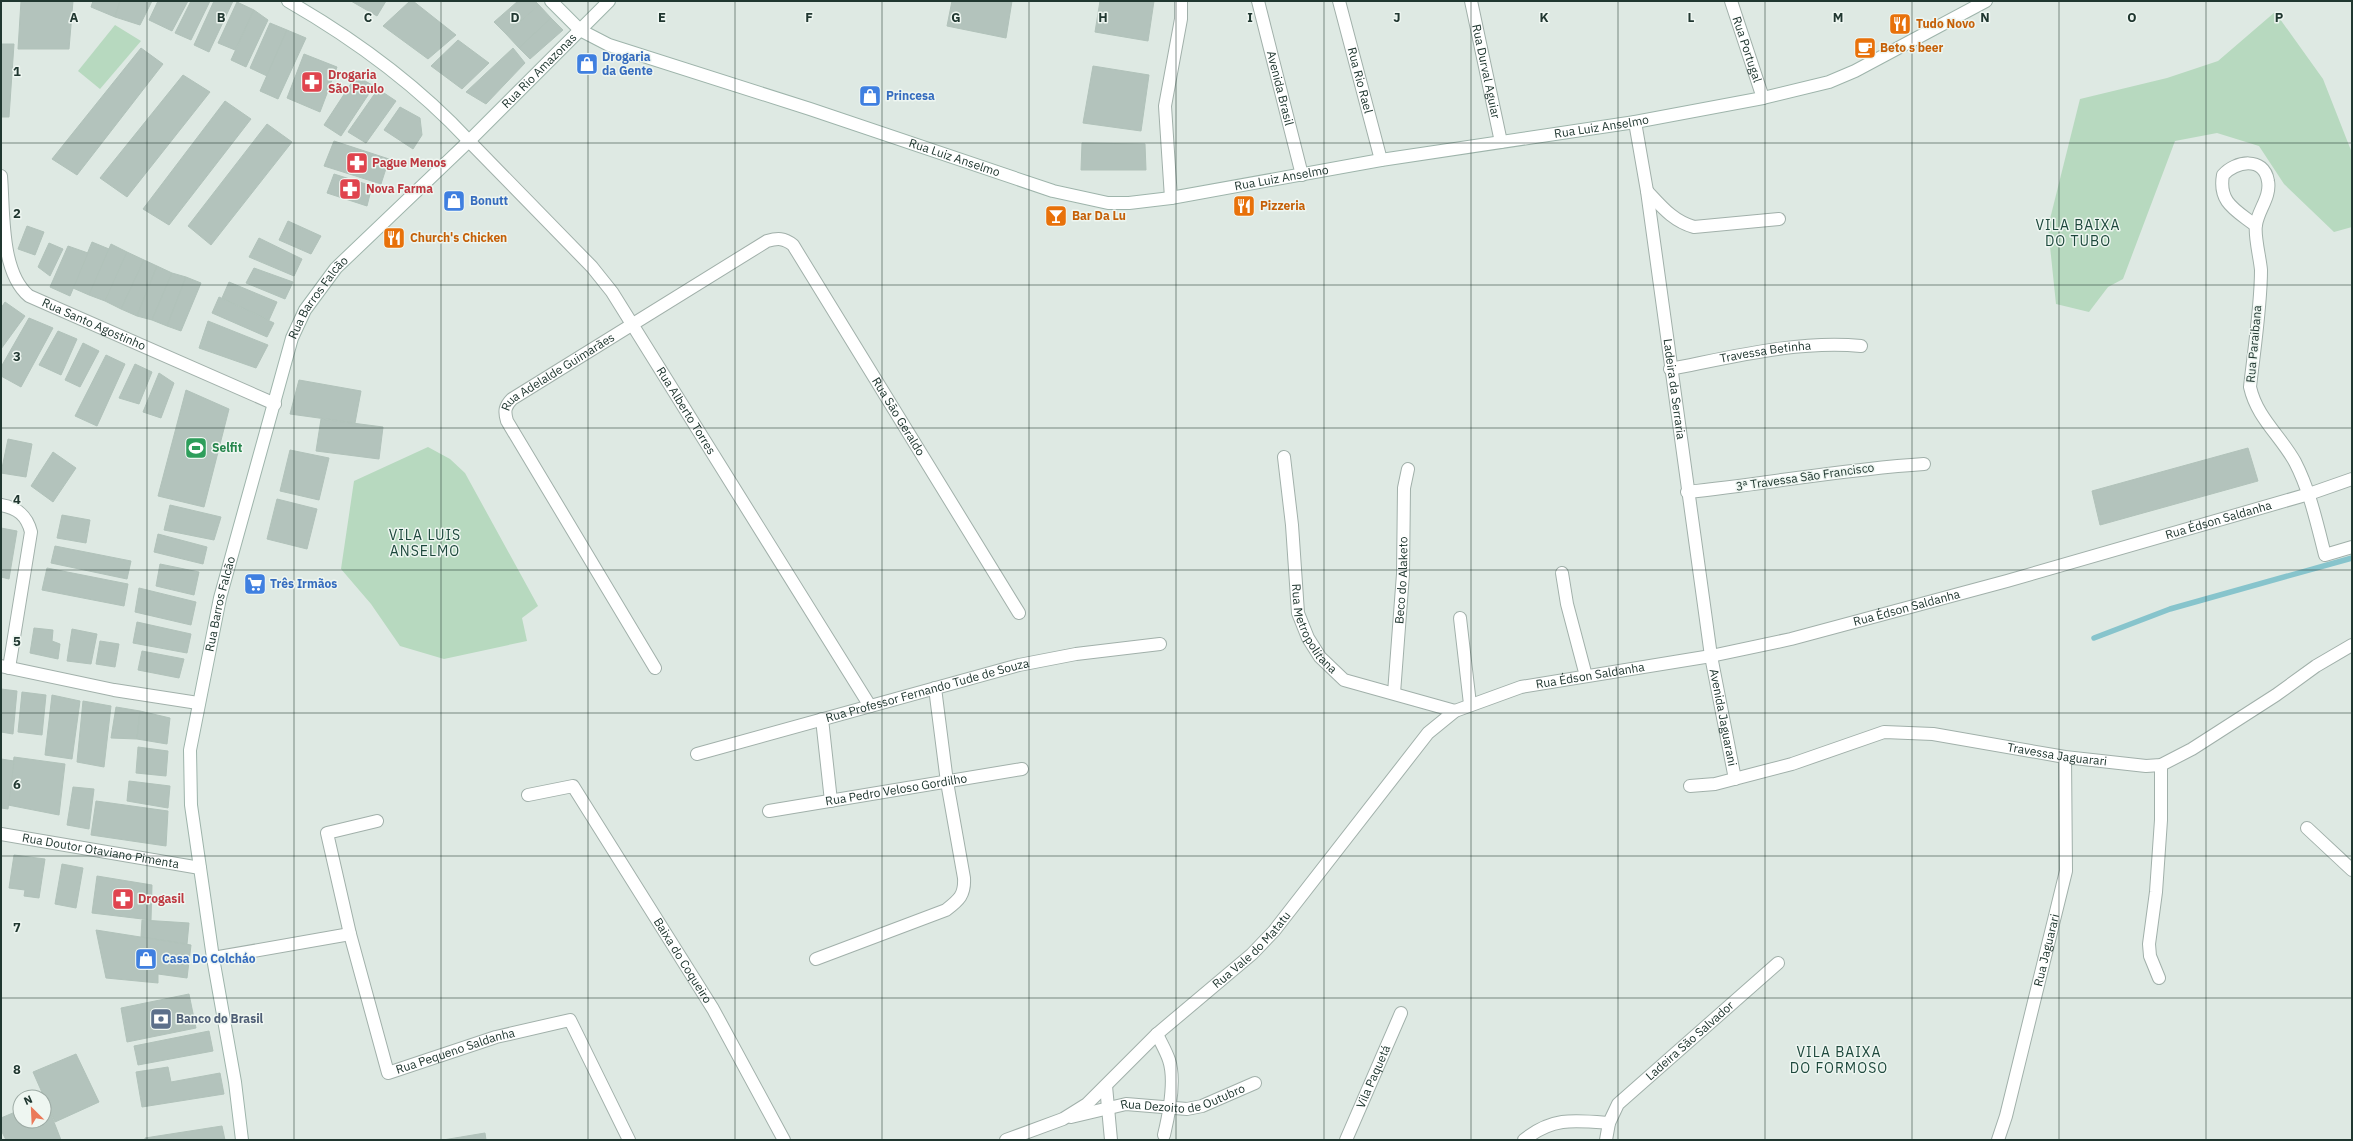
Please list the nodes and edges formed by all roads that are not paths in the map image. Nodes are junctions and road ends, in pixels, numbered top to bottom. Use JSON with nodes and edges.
{"nodes":[{"id":1,"x":288,"y":1,"type":"edge"},
{"id":2,"x":551,"y":1,"type":"edge"},
{"id":3,"x":609,"y":1,"type":"edge"},
{"id":4,"x":1181,"y":1,"type":"edge"},
{"id":5,"x":1258,"y":1,"type":"edge"},
{"id":6,"x":1339,"y":1,"type":"edge"},
{"id":7,"x":1471,"y":1,"type":"edge"},
{"id":8,"x":1731,"y":1,"type":"edge"},
{"id":9,"x":1986,"y":1,"type":"edge"},
{"id":10,"x":580,"y":30,"type":"junction"},
{"id":11,"x":1763,"y":98,"type":"junction"},
{"id":12,"x":1635,"y":122,"type":"junction"},
{"id":13,"x":469,"y":141,"type":"junction"},
{"id":14,"x":1501,"y":142,"type":"junction"},
{"id":15,"x":1381,"y":160,"type":"junction"},
{"id":16,"x":1302,"y":175,"type":"junction"},
{"id":17,"x":1,"y":176,"type":"edge"},
{"id":18,"x":1647,"y":191,"type":"junction"},
{"id":19,"x":1171,"y":198,"type":"junction"},
{"id":20,"x":1779,"y":219,"type":"dead end"},
{"id":21,"x":2256,"y":226,"type":"junction"},
{"id":22,"x":767,"y":241,"type":"joint"},
{"id":23,"x":631,"y":324,"type":"junction"},
{"id":24,"x":1861,"y":346,"type":"dead end"},
{"id":25,"x":1670,"y":368,"type":"junction"},
{"id":26,"x":275,"y":404,"type":"junction"},
{"id":27,"x":1284,"y":456,"type":"dead end"},
{"id":28,"x":1924,"y":464,"type":"dead end"},
{"id":29,"x":1408,"y":469,"type":"dead end"},
{"id":30,"x":2352,"y":479,"type":"edge"},
{"id":31,"x":1687,"y":492,"type":"junction"},
{"id":32,"x":2309,"y":494,"type":"junction"},
{"id":33,"x":1,"y":505,"type":"edge"},
{"id":34,"x":2352,"y":547,"type":"edge"},
{"id":35,"x":1562,"y":573,"type":"dead end"},
{"id":36,"x":1019,"y":613,"type":"dead end"},
{"id":37,"x":1460,"y":618,"type":"dead end"},
{"id":38,"x":1160,"y":644,"type":"dead end"},
{"id":39,"x":2352,"y":645,"type":"edge"},
{"id":40,"x":1712,"y":656,"type":"junction"},
{"id":41,"x":5,"y":667,"type":"edge"},
{"id":42,"x":655,"y":668,"type":"dead end"},
{"id":43,"x":1586,"y":676,"type":"junction"},
{"id":44,"x":935,"y":688,"type":"junction"},
{"id":45,"x":1394,"y":693,"type":"junction"},
{"id":46,"x":198,"y":703,"type":"junction"},
{"id":47,"x":1470,"y":704,"type":"junction"},
{"id":48,"x":870,"y":706,"type":"junction"},
{"id":49,"x":1455,"y":711,"type":"junction"},
{"id":50,"x":822,"y":719,"type":"junction"},
{"id":51,"x":697,"y":754,"type":"dead end"},
{"id":52,"x":2065,"y":757,"type":"junction"},
{"id":53,"x":2161,"y":765,"type":"junction"},
{"id":54,"x":1022,"y":768,"type":"dead end"},
{"id":55,"x":1735,"y":779,"type":"junction"},
{"id":56,"x":948,"y":782,"type":"junction"},
{"id":57,"x":1690,"y":786,"type":"dead end"},
{"id":58,"x":528,"y":795,"type":"dead end"},
{"id":59,"x":832,"y":801,"type":"junction"},
{"id":60,"x":769,"y":811,"type":"dead end"},
{"id":61,"x":377,"y":821,"type":"dead end"},
{"id":62,"x":2307,"y":828,"type":"dead end"},
{"id":63,"x":1,"y":834,"type":"edge"},
{"id":64,"x":200,"y":868,"type":"junction"},
{"id":65,"x":2352,"y":870,"type":"edge"},
{"id":66,"x":350,"y":934,"type":"junction"},
{"id":67,"x":213,"y":958,"type":"junction"},
{"id":68,"x":816,"y":959,"type":"dead end"},
{"id":69,"x":1778,"y":963,"type":"dead end"},
{"id":70,"x":2159,"y":978,"type":"dead end"},
{"id":71,"x":1400,"y":1013,"type":"dead end"},
{"id":72,"x":1157,"y":1034,"type":"junction"},
{"id":73,"x":1255,"y":1083,"type":"dead end"},
{"id":74,"x":1106,"y":1086,"type":"junction"},
{"id":75,"x":1109,"y":1108,"type":"junction"},
{"id":76,"x":1170,"y":1109,"type":"junction"},
{"id":77,"x":1063,"y":1119,"type":"junction"},
{"id":78,"x":1609,"y":1123,"type":"junction"},
{"id":79,"x":1164,"y":1135,"type":"dead end"},
{"id":80,"x":242,"y":1140,"type":"edge"},
{"id":81,"x":629,"y":1140,"type":"edge"},
{"id":82,"x":784,"y":1140,"type":"edge"},
{"id":83,"x":1006,"y":1140,"type":"edge"},
{"id":84,"x":1110,"y":1140,"type":"edge"},
{"id":85,"x":1346,"y":1140,"type":"edge"},
{"id":86,"x":1524,"y":1140,"type":"edge"},
{"id":87,"x":1606,"y":1140,"type":"edge"},
{"id":88,"x":1998,"y":1140,"type":"edge"}],
"edges":[{"from":1,"to":13,"type":"street","name":"Rua Alberto Torres"},
{"from":2,"to":10,"type":"street","name":"Rua Luiz Anselmo"},
{"from":3,"to":10,"type":"street","name":"Rua Rio Amazonas"},
{"from":4,"to":19,"type":"street"},
{"from":5,"to":16,"type":"street","name":"Avenida Brasil"},
{"from":6,"to":15,"type":"street","name":"Rua Rio Rael"},
{"from":7,"to":14,"type":"street","name":"Rua Durval Aguiar"},
{"from":8,"to":11,"type":"street","name":"Rua Portugal"},
{"from":9,"to":11,"type":"street","name":"Rua Luiz Anselmo"},
{"from":10,"to":13,"type":"street","name":"Rua Rio Amazonas"},
{"from":10,"to":19,"type":"street","name":"Rua Luiz Anselmo"},
{"from":11,"to":12,"type":"street","name":"Rua Luiz Anselmo"},
{"from":12,"to":14,"type":"street","name":"Rua Luiz Anselmo"},
{"from":12,"to":18,"type":"street","name":"Ladeira da Serraria"},
{"from":13,"to":23,"type":"street","name":"Rua Alberto Torres"},
{"from":13,"to":26,"type":"street","name":"Rua Barros Falcão"},
{"from":14,"to":15,"type":"street","name":"Rua Luiz Anselmo"},
{"from":15,"to":16,"type":"street","name":"Rua Luiz Anselmo"},
{"from":16,"to":19,"type":"street","name":"Rua Luiz Anselmo"},
{"from":17,"to":26,"type":"street","name":"Rua Santo Agostinho"},
{"from":18,"to":20,"type":"street"},
{"from":18,"to":25,"type":"street","name":"Ladeira da Serraria"},
{"from":21,"to":21,"type":"street","name":"Rua Paraibana"},
{"from":21,"to":32,"type":"street","name":"Rua Paraibana"},
{"from":22,"to":23,"type":"street","name":"Rua Adelalde Guimarães"},
{"from":22,"to":36,"type":"street","name":"Rua Sāo Geraldo"},
{"from":23,"to":42,"type":"street","name":"Rua Adelalde Guimarães"},
{"from":23,"to":48,"type":"street","name":"Rua Alberto Torres"},
{"from":24,"to":25,"type":"street","name":"Travessa Betinha"},
{"from":25,"to":31,"type":"street","name":"Ladeira da Serraria"},
{"from":26,"to":46,"type":"street","name":"Rua Barros Falcão"},
{"from":27,"to":45,"type":"street","name":"Rua Metropolitana"},
{"from":28,"to":31,"type":"street","name":"3ª Travessa São Francisco"},
{"from":29,"to":45,"type":"street","name":"Beco do Alaketo"},
{"from":30,"to":32,"type":"street","name":"Rua Édson Saldanha"},
{"from":31,"to":40,"type":"street","name":"Ladeira da Serraria"},
{"from":32,"to":34,"type":"street","name":"Rua Paraibana"},
{"from":32,"to":40,"type":"street","name":"Rua Édson Saldanha"},
{"from":33,"to":41,"type":"street"},
{"from":35,"to":43,"type":"street"},
{"from":37,"to":47,"type":"street"},
{"from":38,"to":44,"type":"street","name":"Rua Professor Fernando Tude de Souza"},
{"from":39,"to":53,"type":"street","name":"Travessa Jaguarari"},
{"from":40,"to":43,"type":"street","name":"Rua Édson Saldanha"},
{"from":40,"to":55,"type":"street","name":"Avenida Jaguarani"},
{"from":41,"to":46,"type":"street"},
{"from":43,"to":47,"type":"street","name":"Rua Édson Saldanha"},
{"from":44,"to":48,"type":"street","name":"Rua Professor Fernando Tude de Souza"},
{"from":44,"to":56,"type":"street"},
{"from":45,"to":49,"type":"street","name":"Rua Metropolitana"},
{"from":46,"to":64,"type":"street","name":"Rua Barros Falcão"},
{"from":47,"to":49,"type":"street","name":"Rua Édson Saldanha"},
{"from":48,"to":50,"type":"street","name":"Rua Professor Fernando Tude de Souza"},
{"from":49,"to":72,"type":"street","name":"Rua Vale do Matatu"},
{"from":50,"to":51,"type":"street","name":"Rua Professor Fernando Tude de Souza"},
{"from":50,"to":59,"type":"street"},
{"from":52,"to":53,"type":"street","name":"Travessa Jaguarari"},
{"from":52,"to":55,"type":"street","name":"Travessa Jaguarari"},
{"from":52,"to":88,"type":"street","name":"Rua Jaguarari"},
{"from":53,"to":70,"type":"street"},
{"from":54,"to":56,"type":"street","name":"Rua Pedro Veloso Gordilho"},
{"from":55,"to":57,"type":"street","name":"Travessa Jaguarari"},
{"from":56,"to":59,"type":"street","name":"Rua Pedro Veloso Gordilho"},
{"from":56,"to":68,"type":"street"},
{"from":58,"to":82,"type":"street","name":"Baixa do Coqueiro"},
{"from":59,"to":60,"type":"street","name":"Rua Pedro Veloso Gordilho"},
{"from":61,"to":66,"type":"street","name":"Rua Pequeno Saldanha"},
{"from":62,"to":65,"type":"street"},
{"from":63,"to":64,"type":"street","name":"Rua Doutor Otaviano Pimenta"},
{"from":64,"to":67,"type":"street","name":"Rua Barros Falcão"},
{"from":66,"to":67,"type":"street"},
{"from":66,"to":81,"type":"street","name":"Rua Pequeno Saldanha"},
{"from":67,"to":80,"type":"street","name":"Rua Barros Falcão"},
{"from":69,"to":78,"type":"street","name":"Ladeira São Salvador"},
{"from":71,"to":85,"type":"street","name":"Vila Paquetá"},
{"from":72,"to":74,"type":"street","name":"Rua Vale do Matatu"},
{"from":72,"to":76,"type":"street"},
{"from":73,"to":76,"type":"street","name":"Rua Dezoito de Outubro"},
{"from":74,"to":75,"type":"street"},
{"from":74,"to":77,"type":"street","name":"Rua Vale do Matatu"},
{"from":75,"to":76,"type":"street","name":"Rua Dezoito de Outubro"},
{"from":75,"to":77,"type":"street","name":"Rua Dezoito de Outubro"},
{"from":75,"to":84,"type":"street"},
{"from":76,"to":79,"type":"street"},
{"from":77,"to":83,"type":"street","name":"Rua Vale do Matatu"},
{"from":78,"to":86,"type":"street"},
{"from":78,"to":87,"type":"street","name":"Ladeira São Salvador"}]}
